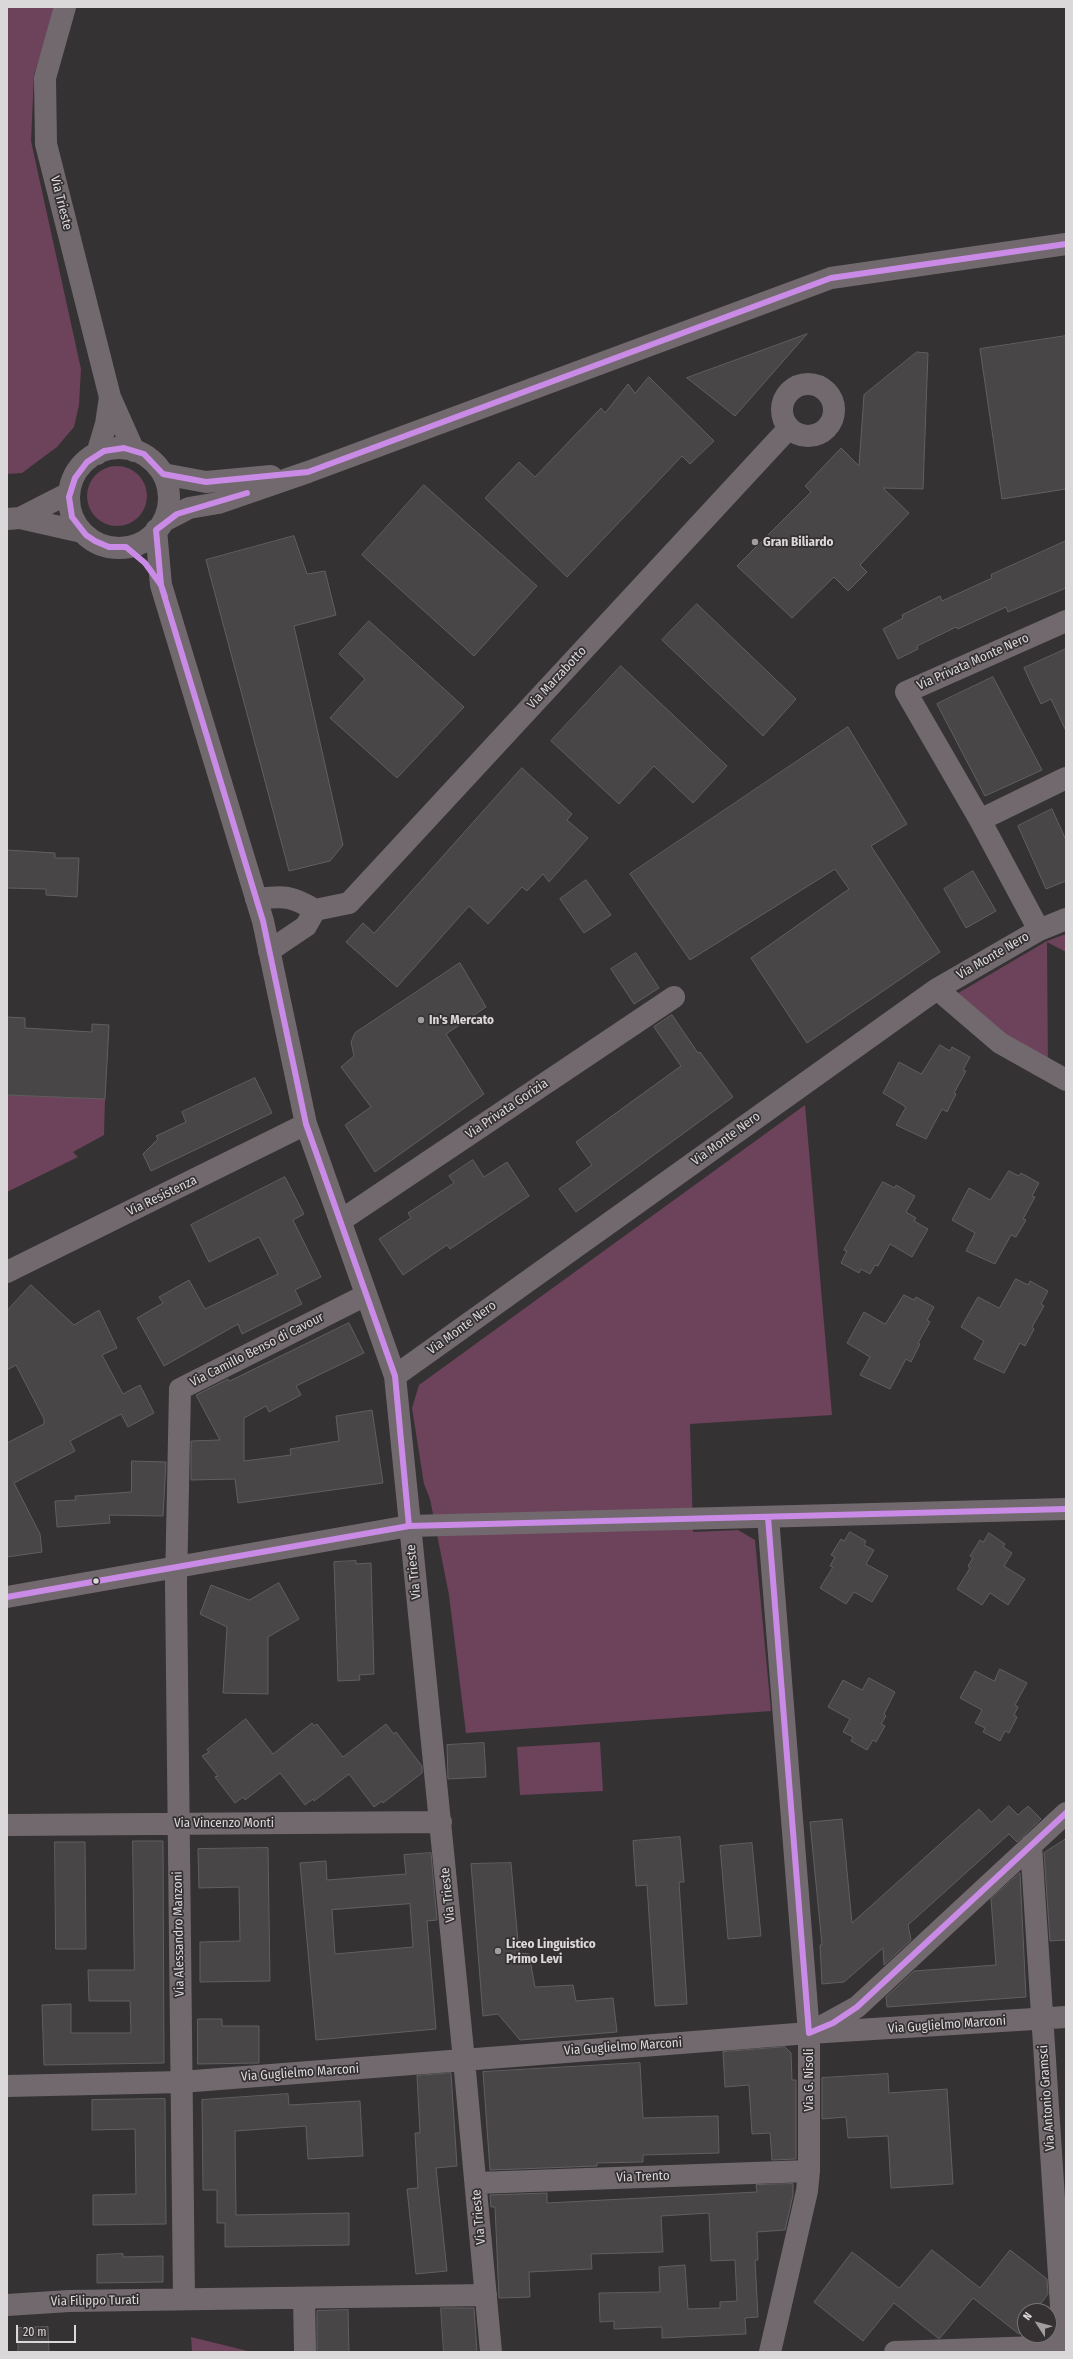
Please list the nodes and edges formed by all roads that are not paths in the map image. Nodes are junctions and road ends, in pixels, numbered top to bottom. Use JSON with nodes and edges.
{"nodes":[{"id":1,"x":65,"y":7,"type":"edge"},
{"id":2,"x":1066,"y":244,"type":"edge"},
{"id":3,"x":110,"y":397,"type":"junction"},
{"id":4,"x":789,"y":428,"type":"dead end"},
{"id":5,"x":134,"y":451,"type":"junction"},
{"id":6,"x":97,"y":454,"type":"junction"},
{"id":7,"x":308,"y":472,"type":"junction"},
{"id":8,"x":164,"y":474,"type":"junction"},
{"id":9,"x":69,"y":493,"type":"junction"},
{"id":10,"x":14,"y":519,"type":"edge"},
{"id":11,"x":160,"y":526,"type":"junction"},
{"id":12,"x":82,"y":532,"type":"junction"},
{"id":13,"x":126,"y":547,"type":"junction"},
{"id":14,"x":161,"y":585,"type":"junction"},
{"id":15,"x":1066,"y":621,"type":"edge"},
{"id":16,"x":1066,"y":778,"type":"edge"},
{"id":17,"x":980,"y":820,"type":"junction"},
{"id":18,"x":256,"y":899,"type":"junction"},
{"id":19,"x":315,"y":910,"type":"junction"},
{"id":20,"x":1066,"y":919,"type":"edge"},
{"id":21,"x":1039,"y":930,"type":"junction"},
{"id":22,"x":269,"y":951,"type":"junction"},
{"id":23,"x":937,"y":989,"type":"junction"},
{"id":24,"x":674,"y":997,"type":"dead end"},
{"id":25,"x":1066,"y":1080,"type":"edge"},
{"id":26,"x":306,"y":1124,"type":"junction"},
{"id":27,"x":340,"y":1221,"type":"junction"},
{"id":28,"x":11,"y":1273,"type":"edge"},
{"id":29,"x":366,"y":1295,"type":"junction"},
{"id":30,"x":395,"y":1376,"type":"junction"},
{"id":31,"x":1066,"y":1509,"type":"edge"},
{"id":32,"x":768,"y":1517,"type":"junction"},
{"id":33,"x":410,"y":1526,"type":"junction"},
{"id":34,"x":176,"y":1568,"type":"junction"},
{"id":35,"x":7,"y":1597,"type":"edge"},
{"id":36,"x":1066,"y":1813,"type":"edge"},
{"id":37,"x":441,"y":1822,"type":"junction"},
{"id":38,"x":7,"y":1824,"type":"edge"},
{"id":39,"x":177,"y":1824,"type":"junction"},
{"id":40,"x":1031,"y":1845,"type":"junction"},
{"id":41,"x":1066,"y":2017,"type":"edge"},
{"id":42,"x":1041,"y":2019,"type":"junction"},
{"id":43,"x":809,"y":2033,"type":"junction"},
{"id":44,"x":464,"y":2060,"type":"junction"},
{"id":45,"x":181,"y":2082,"type":"junction"},
{"id":46,"x":7,"y":2086,"type":"edge"},
{"id":47,"x":809,"y":2171,"type":"junction"},
{"id":48,"x":476,"y":2183,"type":"junction"},
{"id":49,"x":486,"y":2295,"type":"junction"},
{"id":50,"x":304,"y":2298,"type":"junction"},
{"id":51,"x":184,"y":2300,"type":"junction"},
{"id":52,"x":7,"y":2305,"type":"edge"},
{"id":53,"x":1065,"y":2348,"type":"edge"},
{"id":54,"x":305,"y":2352,"type":"edge"},
{"id":55,"x":491,"y":2352,"type":"edge"},
{"id":56,"x":770,"y":2352,"type":"edge"},
{"id":57,"x":895,"y":2352,"type":"edge"}],
"edges":[{"from":1,"to":3,"type":"street","name":"Via Trieste"},
{"from":2,"to":7,"type":"street"},
{"from":3,"to":5,"type":"street","name":"Via Trieste"},
{"from":3,"to":6,"type":"street","name":"Via Trieste"},
{"from":4,"to":19,"type":"street","name":"Via Marzabotto"},
{"from":5,"to":6,"type":"street"},
{"from":5,"to":8,"type":"street"},
{"from":6,"to":9,"type":"street"},
{"from":7,"to":8,"type":"street"},
{"from":7,"to":11,"type":"street"},
{"from":8,"to":11,"type":"street"},
{"from":9,"to":10,"type":"street"},
{"from":9,"to":12,"type":"street"},
{"from":10,"to":12,"type":"street"},
{"from":11,"to":13,"type":"street"},
{"from":11,"to":14,"type":"street","name":"Via Trieste"},
{"from":12,"to":13,"type":"street"},
{"from":13,"to":14,"type":"street","name":"Via Trieste"},
{"from":14,"to":18,"type":"street","name":"Via Trieste"},
{"from":15,"to":17,"type":"street","name":"Via Privata Monte Nero"},
{"from":16,"to":17,"type":"street"},
{"from":17,"to":21,"type":"street","name":"Via Privata Monte Nero"},
{"from":18,"to":19,"type":"street"},
{"from":18,"to":22,"type":"street","name":"Via Trieste"},
{"from":19,"to":22,"type":"street"},
{"from":20,"to":21,"type":"street","name":"Via Monte Nero"},
{"from":21,"to":23,"type":"street","name":"Via Monte Nero"},
{"from":22,"to":26,"type":"street","name":"Via Trieste"},
{"from":23,"to":25,"type":"street"},
{"from":23,"to":30,"type":"street","name":"Via Monte Nero"},
{"from":24,"to":27,"type":"street","name":"Via Privata Gorizia"},
{"from":26,"to":27,"type":"street","name":"Via Trieste"},
{"from":26,"to":28,"type":"street","name":"Via Resistenza"},
{"from":27,"to":29,"type":"street","name":"Via Trieste"},
{"from":29,"to":30,"type":"street","name":"Via Trieste"},
{"from":29,"to":34,"type":"street","name":"Via Camillo Benso di Cavour"},
{"from":30,"to":33,"type":"street","name":"Via Trieste"},
{"from":31,"to":32,"type":"street"},
{"from":32,"to":33,"type":"street"},
{"from":32,"to":43,"type":"street","name":"Via G. Nisoli"},
{"from":33,"to":34,"type":"street"},
{"from":33,"to":37,"type":"street","name":"Via Trieste"},
{"from":34,"to":35,"type":"street"},
{"from":34,"to":39,"type":"street","name":"Via Alessandro Manzoni"},
{"from":36,"to":40,"type":"street"},
{"from":37,"to":39,"type":"street","name":"Via Vincenzo Monti"},
{"from":37,"to":44,"type":"street","name":"Via Trieste"},
{"from":38,"to":39,"type":"street","name":"Via Vincenzo Monti"},
{"from":39,"to":45,"type":"street","name":"Via Alessandro Manzoni"},
{"from":40,"to":42,"type":"street","name":"Via Antonio Gramsci"},
{"from":40,"to":43,"type":"street"},
{"from":41,"to":42,"type":"street","name":"Via Guglielmo Marconi"},
{"from":42,"to":43,"type":"street","name":"Via Guglielmo Marconi"},
{"from":42,"to":53,"type":"street","name":"Via Antonio Gramsci"},
{"from":43,"to":44,"type":"street","name":"Via Guglielmo Marconi"},
{"from":43,"to":47,"type":"street","name":"Via G. Nisoli"},
{"from":44,"to":45,"type":"street","name":"Via Guglielmo Marconi"},
{"from":44,"to":48,"type":"street","name":"Via Trieste"},
{"from":45,"to":46,"type":"street"},
{"from":45,"to":51,"type":"street","name":"Via Alessandro Manzoni"},
{"from":47,"to":48,"type":"street","name":"Via Trento"},
{"from":47,"to":56,"type":"street","name":"Via G. Nisoli"},
{"from":48,"to":49,"type":"street","name":"Via Trieste"},
{"from":49,"to":50,"type":"street","name":"Via Filippo Turati"},
{"from":49,"to":55,"type":"street","name":"Via Trieste"},
{"from":50,"to":51,"type":"street","name":"Via Filippo Turati"},
{"from":50,"to":54,"type":"street"},
{"from":51,"to":52,"type":"street","name":"Via Filippo Turati"},
{"from":53,"to":57,"type":"street"}]}
